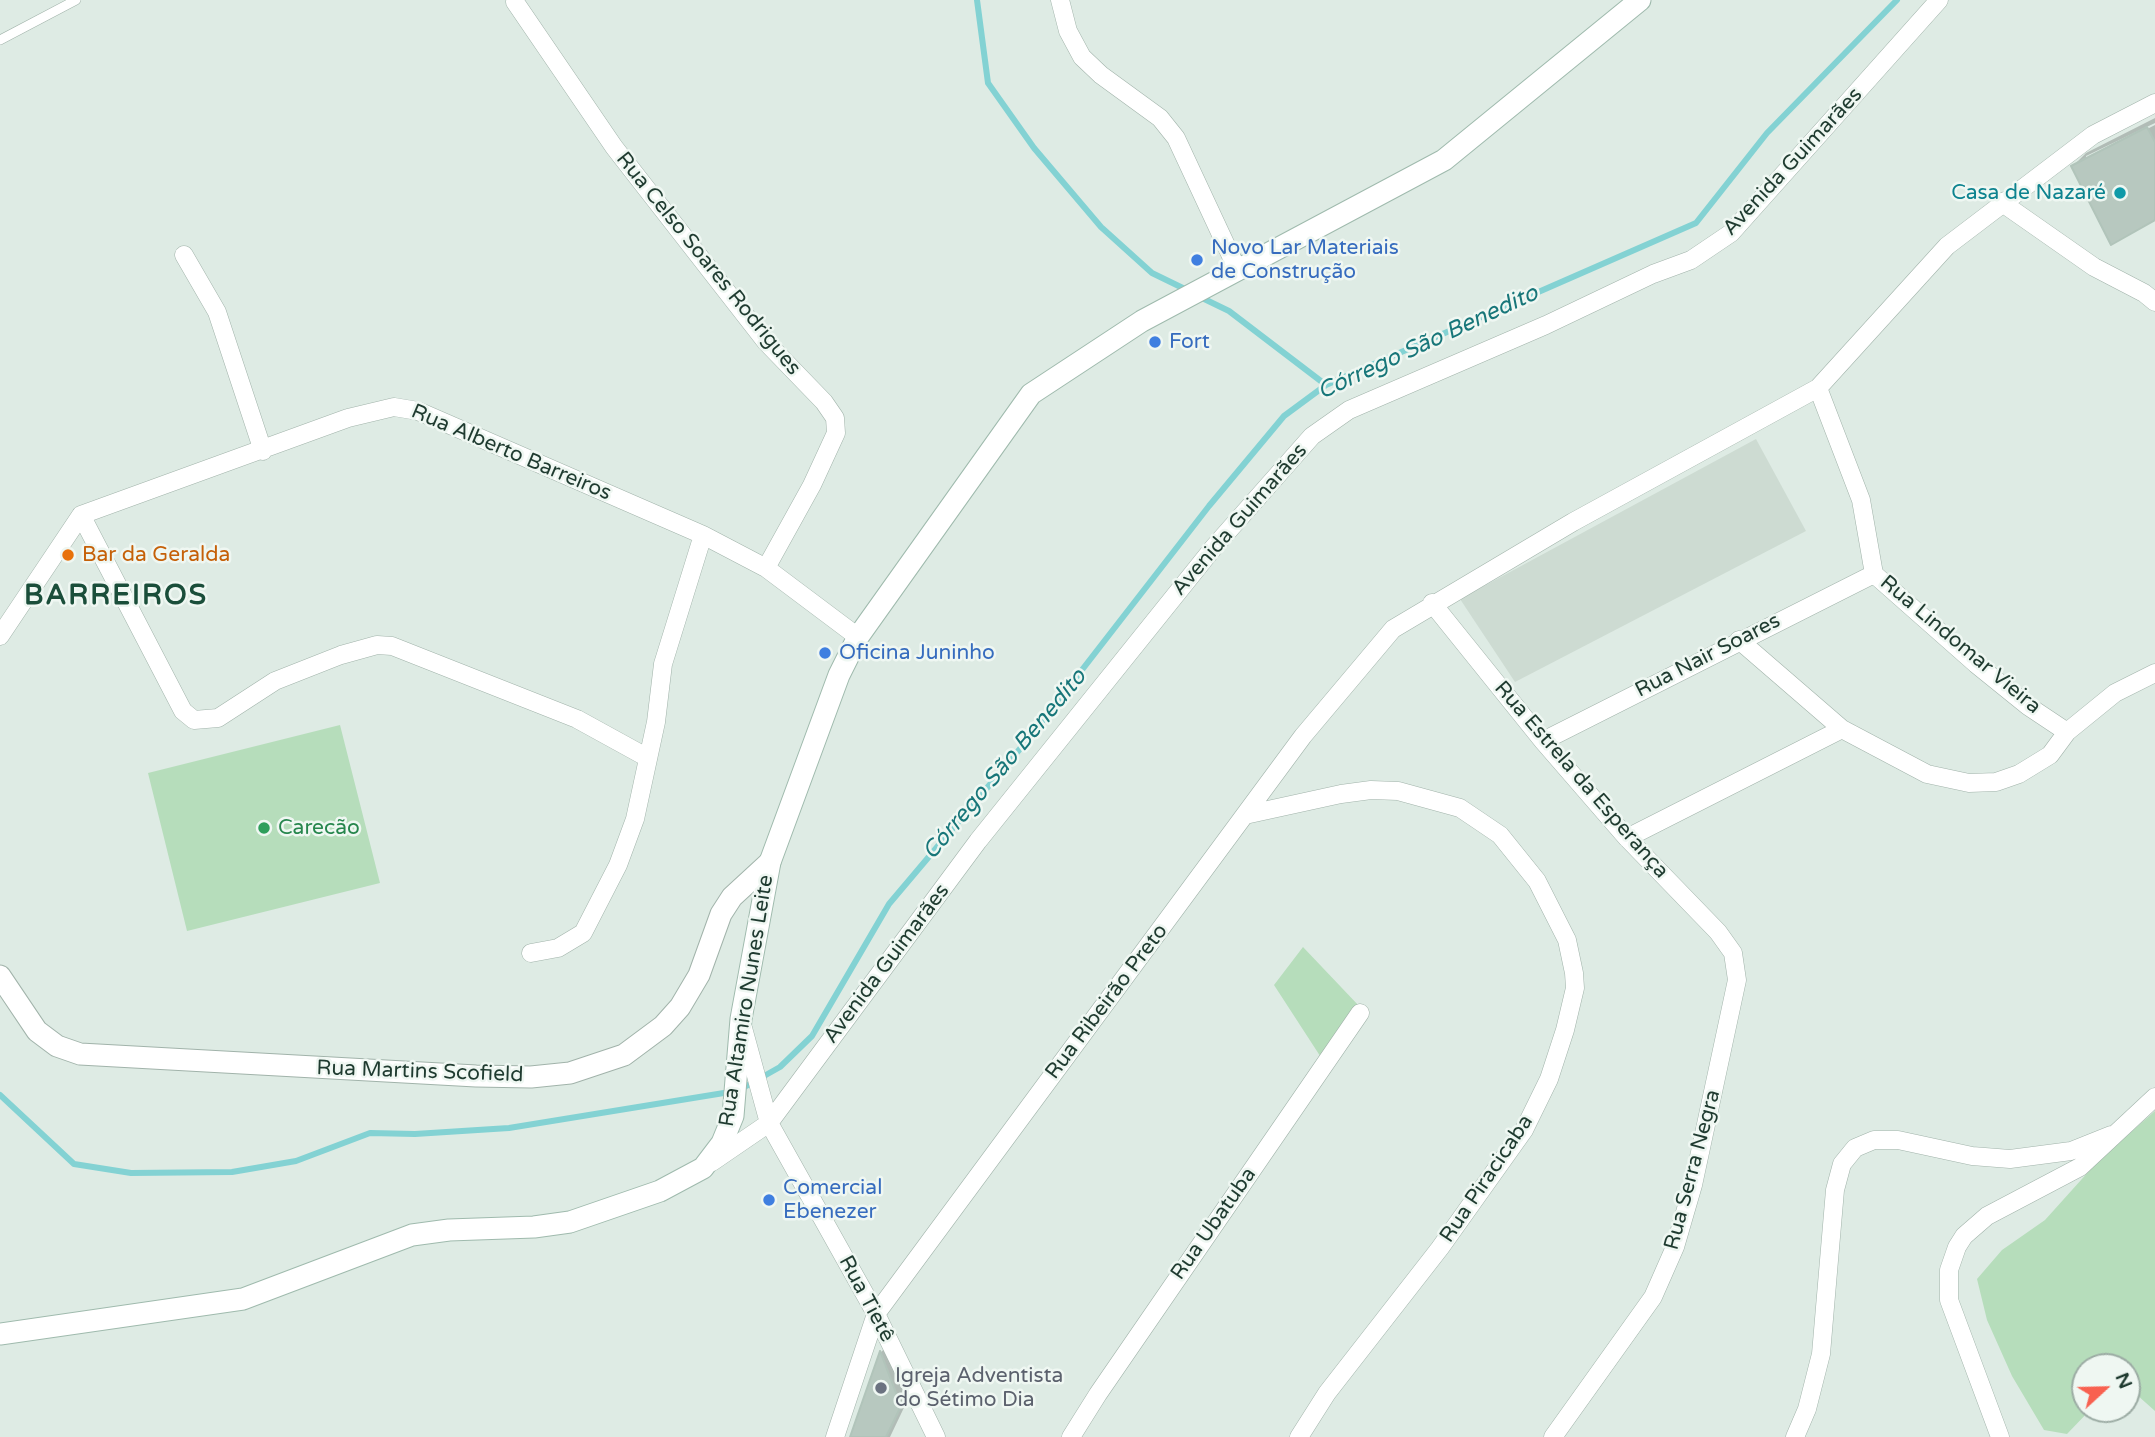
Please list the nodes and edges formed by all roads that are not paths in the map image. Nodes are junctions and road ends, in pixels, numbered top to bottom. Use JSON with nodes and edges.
{"nodes":[{"id":1,"x":76,"y":0,"type":"edge"},
{"id":2,"x":1060,"y":0,"type":"edge"},
{"id":3,"x":1640,"y":0,"type":"edge"},
{"id":4,"x":1939,"y":0,"type":"edge"},
{"id":5,"x":515,"y":2,"type":"dead end"},
{"id":6,"x":0,"y":40,"type":"edge"},
{"id":7,"x":2155,"y":103,"type":"edge"},
{"id":8,"x":2001,"y":202,"type":"junction"},
{"id":9,"x":184,"y":256,"type":"dead end"},
{"id":10,"x":1238,"y":271,"type":"junction"},
{"id":11,"x":2151,"y":294,"type":"edge"},
{"id":12,"x":1818,"y":388,"type":"junction"},
{"id":13,"x":264,"y":451,"type":"junction"},
{"id":14,"x":81,"y":515,"type":"junction"},
{"id":15,"x":703,"y":535,"type":"junction"},
{"id":16,"x":766,"y":568,"type":"junction"},
{"id":17,"x":1874,"y":574,"type":"junction"},
{"id":18,"x":1432,"y":603,"type":"junction"},
{"id":19,"x":0,"y":636,"type":"edge"},
{"id":20,"x":858,"y":637,"type":"junction"},
{"id":21,"x":1739,"y":640,"type":"junction"},
{"id":22,"x":2155,"y":673,"type":"edge"},
{"id":23,"x":1842,"y":729,"type":"junction"},
{"id":24,"x":2067,"y":732,"type":"junction"},
{"id":25,"x":1543,"y":741,"type":"junction"},
{"id":26,"x":648,"y":758,"type":"junction"},
{"id":27,"x":1244,"y":816,"type":"junction"},
{"id":28,"x":1628,"y":838,"type":"junction"},
{"id":29,"x":770,"y":862,"type":"junction"},
{"id":30,"x":531,"y":953,"type":"dead end"},
{"id":31,"x":1733,"y":953,"type":"joint"},
{"id":32,"x":0,"y":976,"type":"edge"},
{"id":33,"x":1360,"y":1013,"type":"dead end"},
{"id":34,"x":741,"y":1019,"type":"junction"},
{"id":35,"x":2155,"y":1097,"type":"edge"},
{"id":36,"x":768,"y":1118,"type":"junction"},
{"id":37,"x":2111,"y":1135,"type":"junction"},
{"id":38,"x":703,"y":1168,"type":"junction"},
{"id":39,"x":876,"y":1314,"type":"junction"},
{"id":40,"x":0,"y":1334,"type":"edge"},
{"id":41,"x":835,"y":1437,"type":"edge"},
{"id":42,"x":936,"y":1437,"type":"edge"},
{"id":43,"x":1071,"y":1437,"type":"edge"},
{"id":44,"x":1299,"y":1437,"type":"edge"},
{"id":45,"x":1553,"y":1437,"type":"edge"},
{"id":46,"x":1795,"y":1437,"type":"edge"},
{"id":47,"x":2000,"y":1437,"type":"edge"}],
"edges":[{"from":1,"to":6,"type":"lane"},
{"from":2,"to":10,"type":"street"},
{"from":3,"to":10,"type":"main road","name":"Rua Altamiro Nunes Leite"},
{"from":4,"to":36,"type":"street","name":"Avenida Guimarães"},
{"from":5,"to":16,"type":"street","name":"Rua Celso Soares Rodrigues"},
{"from":7,"to":8,"type":"street","name":"Rua Ribeirão Preto"},
{"from":8,"to":11,"type":"street"},
{"from":8,"to":12,"type":"street","name":"Rua Ribeirão Preto"},
{"from":9,"to":13,"type":"street"},
{"from":10,"to":20,"type":"main road","name":"Rua Altamiro Nunes Leite"},
{"from":12,"to":17,"type":"street","name":"Rua Lindomar Vieira"},
{"from":12,"to":18,"type":"street","name":"Rua Ribeirão Preto"},
{"from":13,"to":14,"type":"street","name":"Rua Alberto Barreiros"},
{"from":13,"to":15,"type":"street","name":"Rua Alberto Barreiros"},
{"from":14,"to":19,"type":"street"},
{"from":14,"to":26,"type":"street"},
{"from":15,"to":16,"type":"street","name":"Rua Alberto Barreiros"},
{"from":15,"to":26,"type":"street"},
{"from":16,"to":20,"type":"street","name":"Rua Alberto Barreiros"},
{"from":17,"to":21,"type":"street","name":"Rua Nair Soares"},
{"from":17,"to":24,"type":"street","name":"Rua Lindomar Vieira"},
{"from":18,"to":25,"type":"street","name":"Rua Estrela da Esperança"},
{"from":18,"to":27,"type":"street","name":"Rua Ribeirão Preto"},
{"from":20,"to":29,"type":"main road","name":"Rua Altamiro Nunes Leite"},
{"from":21,"to":23,"type":"street"},
{"from":21,"to":25,"type":"street","name":"Rua Nair Soares"},
{"from":22,"to":24,"type":"street"},
{"from":23,"to":24,"type":"street"},
{"from":23,"to":28,"type":"street"},
{"from":25,"to":28,"type":"street","name":"Rua Estrela da Esperança"},
{"from":26,"to":30,"type":"street"},
{"from":27,"to":39,"type":"street","name":"Rua Ribeirão Preto"},
{"from":27,"to":44,"type":"street","name":"Rua Piracicaba"},
{"from":28,"to":31,"type":"street","name":"Rua Estrela da Esperança"},
{"from":29,"to":32,"type":"main road","name":"Rua Martins Scofield"},
{"from":29,"to":34,"type":"main road","name":"Rua Altamiro Nunes Leite"},
{"from":31,"to":45,"type":"street","name":"Rua Serra Negra"},
{"from":33,"to":43,"type":"street","name":"Rua Ubatuba"},
{"from":34,"to":36,"type":"street","name":"Rua Tietê"},
{"from":34,"to":38,"type":"main road","name":"Rua Altamiro Nunes Leite"},
{"from":35,"to":37,"type":"street"},
{"from":36,"to":38,"type":"street"},
{"from":36,"to":39,"type":"street","name":"Rua Tietê"},
{"from":37,"to":46,"type":"street"},
{"from":37,"to":47,"type":"street"},
{"from":38,"to":40,"type":"main road","name":"Rua Altamiro Nunes Leite"},
{"from":39,"to":41,"type":"street","name":"Rua Ribeirão Preto"},
{"from":39,"to":42,"type":"street","name":"Rua Tietê"}]}
